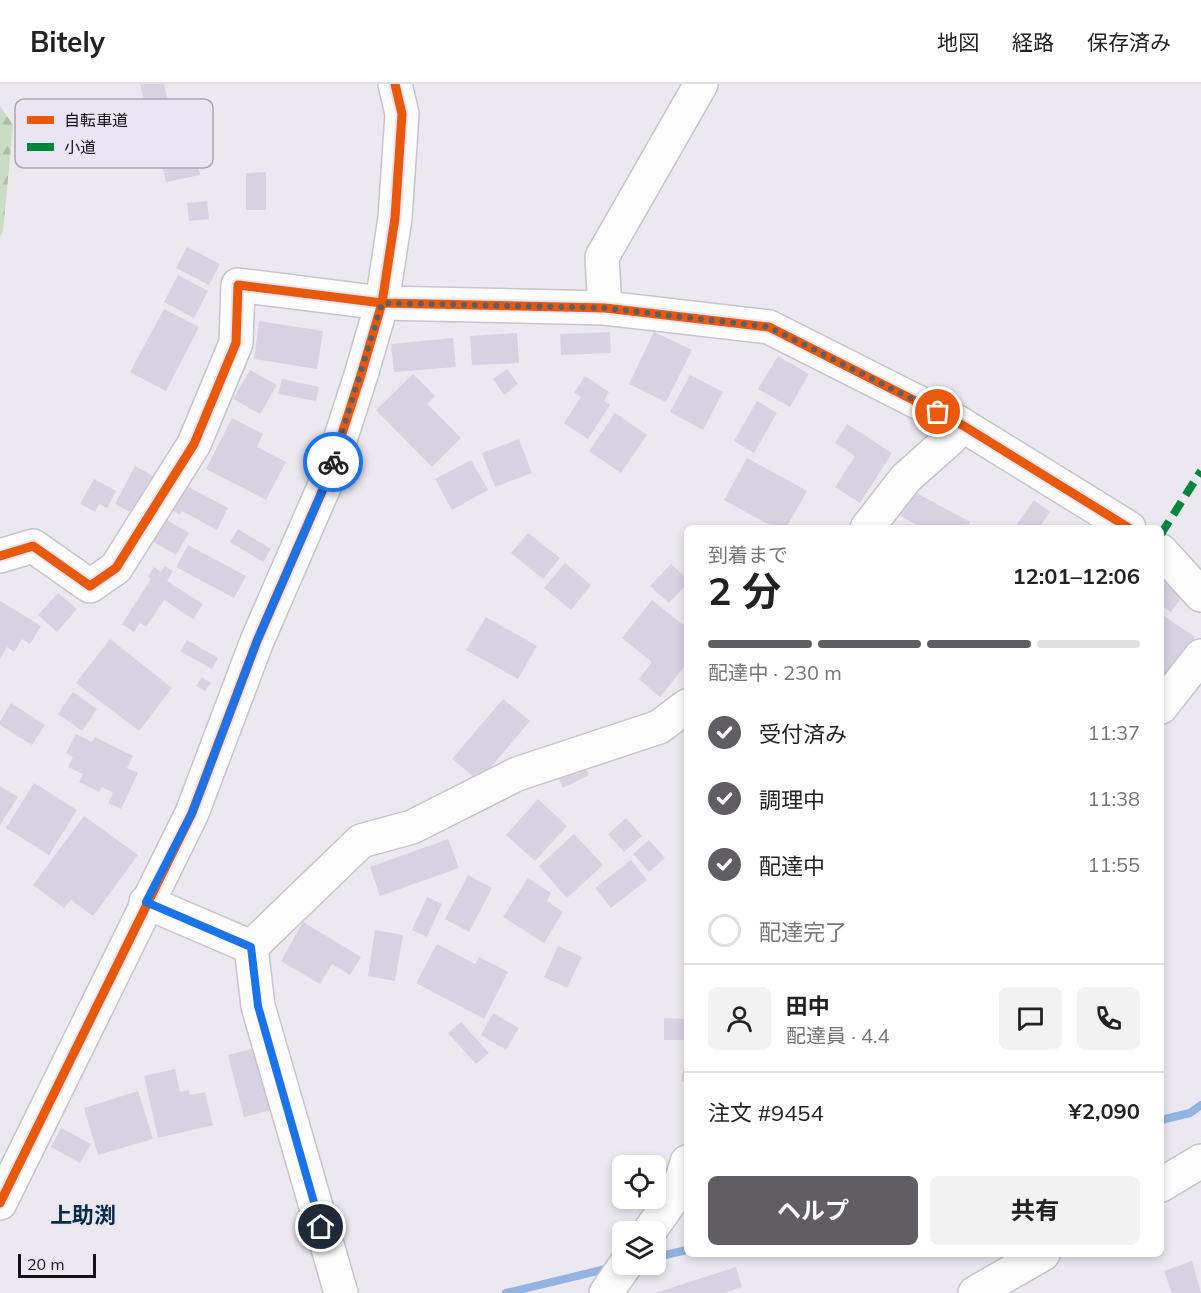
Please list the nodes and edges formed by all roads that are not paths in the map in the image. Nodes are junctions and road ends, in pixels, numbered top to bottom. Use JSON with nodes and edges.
{"nodes":[{"id":1,"x":395,"y":84,"type":"edge"},
{"id":2,"x":701,"y":84,"type":"edge"},
{"id":3,"x":382,"y":303,"type":"junction"},
{"id":4,"x":605,"y":308,"type":"junction"},
{"id":5,"x":959,"y":423,"type":"junction"},
{"id":6,"x":869,"y":525,"type":"edge"},
{"id":7,"x":1124,"y":525,"type":"edge"},
{"id":8,"x":1164,"y":554,"type":"edge"},
{"id":9,"x":0,"y":556,"type":"edge"},
{"id":10,"x":1201,"y":595,"type":"edge"},
{"id":11,"x":1201,"y":656,"type":"edge"},
{"id":12,"x":1164,"y":703,"type":"edge"},
{"id":13,"x":684,"y":712,"type":"edge"},
{"id":14,"x":673,"y":734,"type":"edge"},
{"id":15,"x":146,"y":902,"type":"junction"},
{"id":16,"x":251,"y":947,"type":"junction"},
{"id":17,"x":1201,"y":1161,"type":"edge"},
{"id":18,"x":684,"y":1172,"type":"edge"},
{"id":19,"x":1164,"y":1183,"type":"edge"},
{"id":20,"x":0,"y":1203,"type":"edge"},
{"id":21,"x":657,"y":1221,"type":"edge"},
{"id":22,"x":1037,"y":1257,"type":"edge"},
{"id":23,"x":618,"y":1275,"type":"edge"},
{"id":24,"x":340,"y":1293,"type":"edge"},
{"id":25,"x":605,"y":1293,"type":"edge"},
{"id":26,"x":975,"y":1293,"type":"edge"}],
"edges":[{"from":1,"to":3,"type":"main road"},
{"from":2,"to":4,"type":"main road"},
{"from":3,"to":4,"type":"main road"},
{"from":3,"to":9,"type":"main road"},
{"from":3,"to":15,"type":"main road"},
{"from":4,"to":5,"type":"main road"},
{"from":5,"to":6,"type":"main road"},
{"from":5,"to":7,"type":"main road"},
{"from":8,"to":10,"type":"main road"},
{"from":11,"to":12,"type":"main road"},
{"from":13,"to":14,"type":"main road"},
{"from":14,"to":16,"type":"main road"},
{"from":15,"to":16,"type":"main road"},
{"from":15,"to":20,"type":"main road"},
{"from":16,"to":24,"type":"main road"},
{"from":17,"to":19,"type":"main road"},
{"from":18,"to":21,"type":"main road"},
{"from":22,"to":26,"type":"main road"},
{"from":23,"to":25,"type":"main road"}]}
